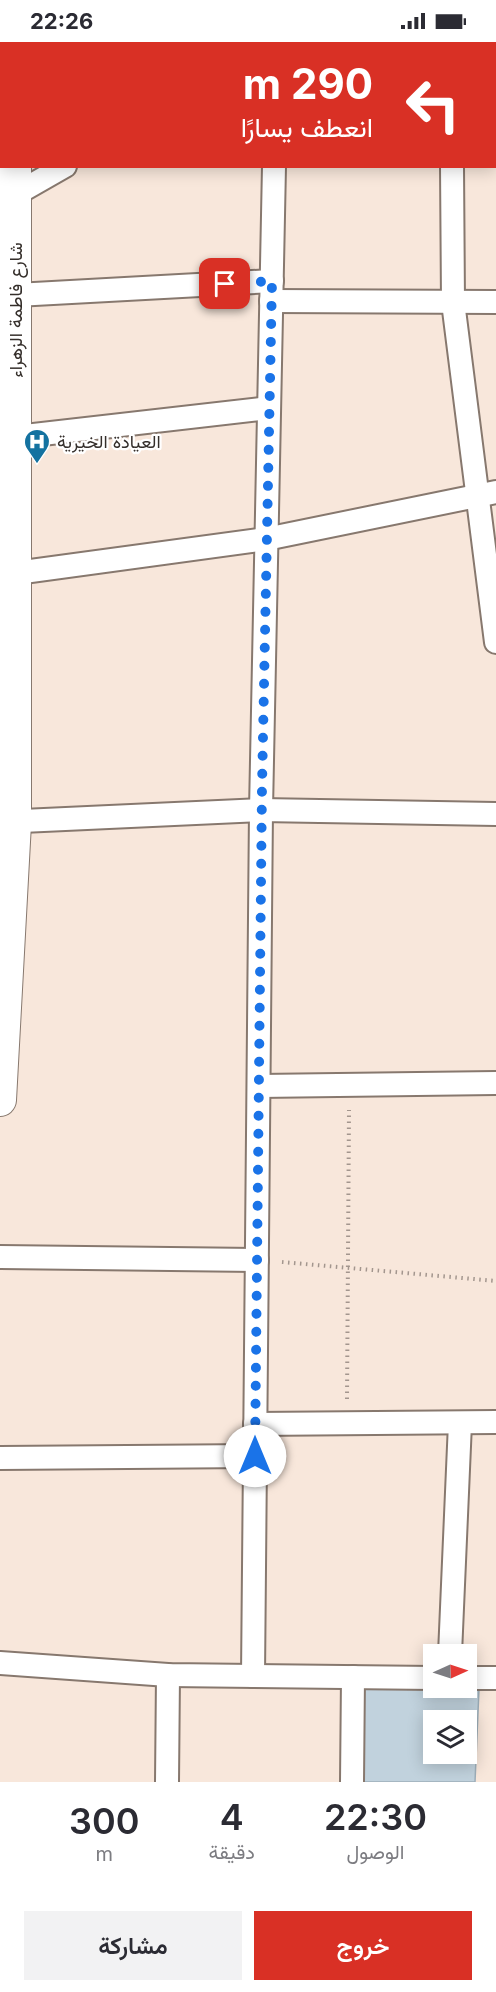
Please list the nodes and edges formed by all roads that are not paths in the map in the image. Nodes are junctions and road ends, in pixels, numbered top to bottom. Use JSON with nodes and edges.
{"nodes":[{"id":1,"x":60,"y":168,"type":"edge"},
{"id":2,"x":274,"y":168,"type":"edge"},
{"id":3,"x":452,"y":168,"type":"edge"},
{"id":4,"x":10,"y":189,"type":"edge"},
{"id":5,"x":271,"y":291,"type":"junction"},
{"id":6,"x":16,"y":295,"type":"junction"},
{"id":7,"x":453,"y":302,"type":"junction"},
{"id":8,"x":496,"y":302,"type":"edge"},
{"id":9,"x":269,"y":408,"type":"junction"},
{"id":10,"x":16,"y":437,"type":"junction"},
{"id":11,"x":487,"y":494,"type":"edge"},
{"id":12,"x":266,"y":539,"type":"junction"},
{"id":13,"x":16,"y":573,"type":"junction"},
{"id":14,"x":496,"y":642,"type":"edge"},
{"id":15,"x":261,"y":810,"type":"junction"},
{"id":16,"x":496,"y":814,"type":"edge"},
{"id":17,"x":8,"y":822,"type":"edge"},
{"id":18,"x":496,"y":1083,"type":"edge"},
{"id":19,"x":259,"y":1086,"type":"junction"},
{"id":20,"x":0,"y":1100,"type":"edge"},
{"id":21,"x":0,"y":1257,"type":"edge"},
{"id":22,"x":257,"y":1260,"type":"junction"},
{"id":23,"x":496,"y":1422,"type":"edge"},
{"id":24,"x":460,"y":1423,"type":"junction"},
{"id":25,"x":255,"y":1424,"type":"junction"},
{"id":26,"x":255,"y":1456,"type":"junction"},
{"id":27,"x":0,"y":1458,"type":"edge"},
{"id":28,"x":450,"y":1644,"type":"edge"},
{"id":29,"x":0,"y":1663,"type":"edge"},
{"id":30,"x":168,"y":1675,"type":"junction"},
{"id":31,"x":253,"y":1676,"type":"junction"},
{"id":32,"x":353,"y":1677,"type":"junction"},
{"id":33,"x":423,"y":1678,"type":"edge"},
{"id":34,"x":477,"y":1678,"type":"edge"},
{"id":35,"x":496,"y":1678,"type":"edge"},
{"id":36,"x":167,"y":1782,"type":"edge"},
{"id":37,"x":352,"y":1782,"type":"edge"}],
"edges":[{"from":1,"to":4,"type":"street"},
{"from":2,"to":5,"type":"street"},
{"from":3,"to":7,"type":"street"},
{"from":4,"to":6,"type":"main road","name":"شارع فاطمة الزهراء"},
{"from":5,"to":6,"type":"street"},
{"from":5,"to":7,"type":"street"},
{"from":5,"to":9,"type":"street"},
{"from":6,"to":10,"type":"main road","name":"شارع فاطمة الزهراء"},
{"from":7,"to":8,"type":"street"},
{"from":7,"to":11,"type":"street"},
{"from":9,"to":10,"type":"street"},
{"from":9,"to":12,"type":"street"},
{"from":10,"to":13,"type":"main road","name":"شارع فاطمة الزهراء"},
{"from":11,"to":12,"type":"street"},
{"from":11,"to":14,"type":"street"},
{"from":12,"to":13,"type":"street"},
{"from":12,"to":15,"type":"street"},
{"from":13,"to":17,"type":"main road","name":"شارع فاطمة الزهراء"},
{"from":15,"to":16,"type":"street"},
{"from":15,"to":17,"type":"street"},
{"from":15,"to":19,"type":"street"},
{"from":17,"to":20,"type":"main road","name":"شارع فاطمة الزهراء"},
{"from":18,"to":19,"type":"street"},
{"from":19,"to":22,"type":"street"},
{"from":21,"to":22,"type":"street"},
{"from":22,"to":25,"type":"street"},
{"from":23,"to":24,"type":"street"},
{"from":24,"to":25,"type":"street"},
{"from":24,"to":28,"type":"street"},
{"from":25,"to":26,"type":"street"},
{"from":26,"to":27,"type":"street"},
{"from":26,"to":31,"type":"street"},
{"from":29,"to":30,"type":"street"},
{"from":30,"to":31,"type":"street"},
{"from":30,"to":36,"type":"street"},
{"from":31,"to":32,"type":"street"},
{"from":32,"to":33,"type":"street"},
{"from":32,"to":37,"type":"street"},
{"from":34,"to":35,"type":"street"}]}
